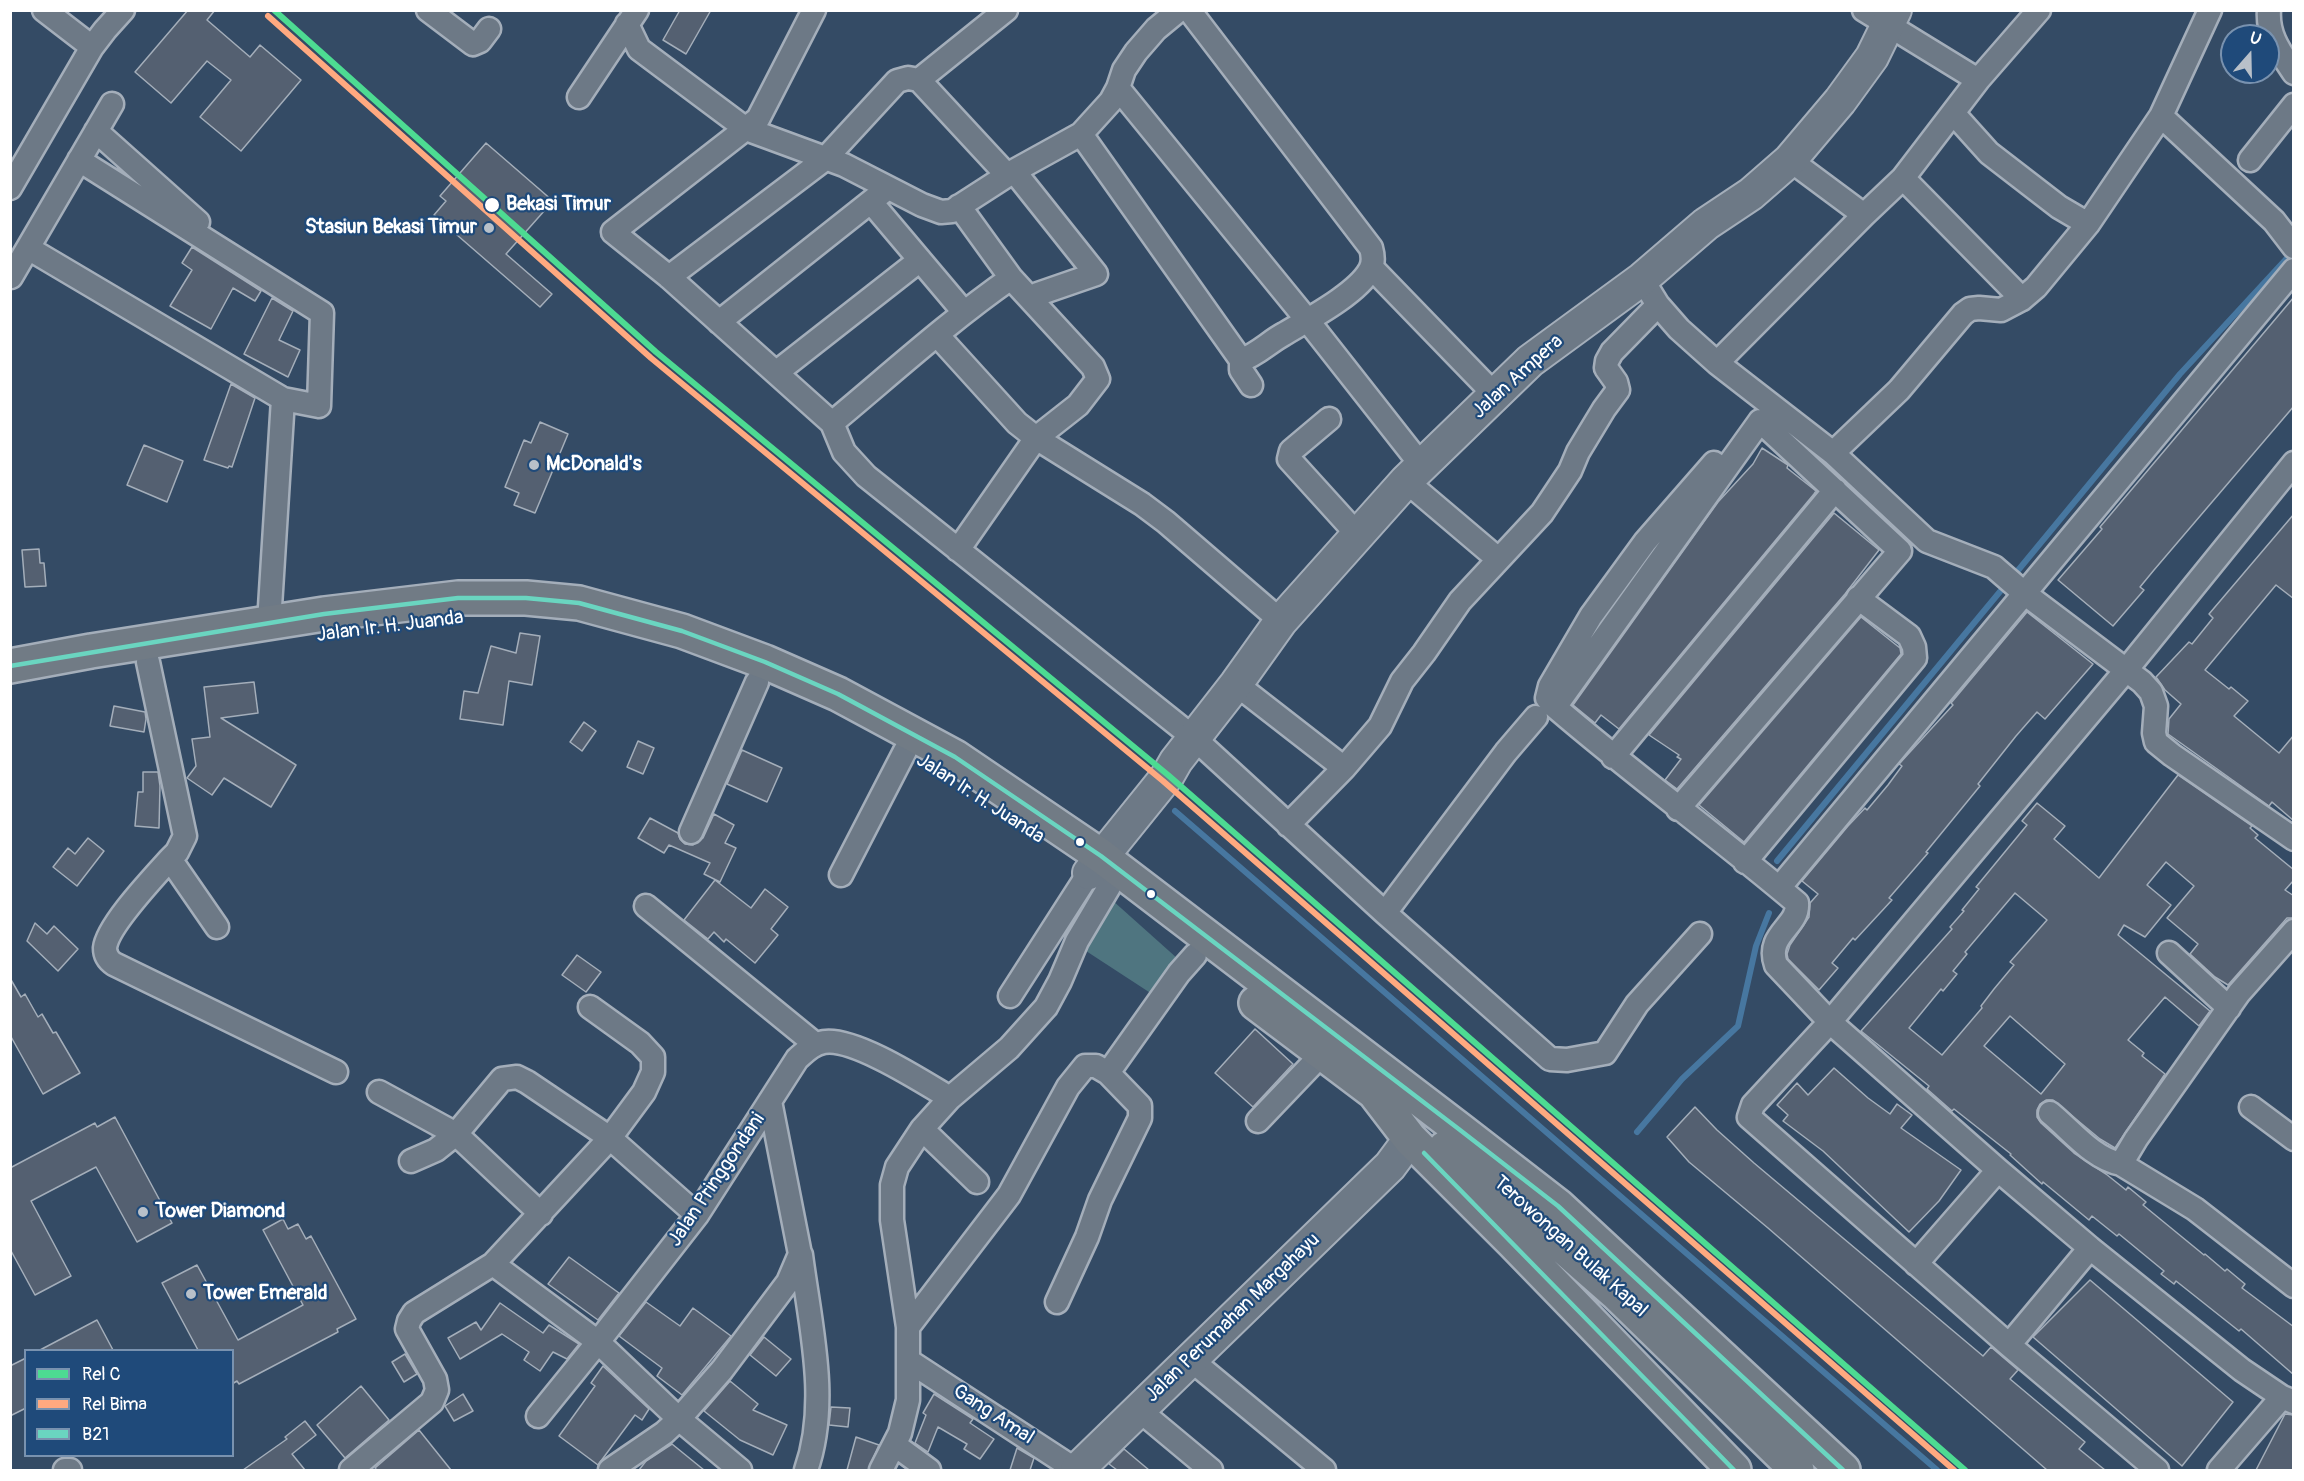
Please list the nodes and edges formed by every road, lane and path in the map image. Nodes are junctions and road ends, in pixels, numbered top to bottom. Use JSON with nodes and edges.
{"nodes":[{"id":1,"x":44,"y":10,"type":"edge"},
{"id":2,"x":123,"y":10,"type":"edge"},
{"id":3,"x":428,"y":10,"type":"edge"},
{"id":4,"x":814,"y":10,"type":"edge"},
{"id":5,"x":1006,"y":10,"type":"edge"},
{"id":6,"x":1179,"y":10,"type":"edge"},
{"id":7,"x":1189,"y":10,"type":"edge"},
{"id":8,"x":2210,"y":10,"type":"edge"},
{"id":9,"x":2038,"y":11,"type":"edge"},
{"id":10,"x":2268,"y":11,"type":"edge"},
{"id":11,"x":629,"y":16,"type":"edge"},
{"id":12,"x":1882,"y":16,"type":"edge"},
{"id":13,"x":489,"y":28,"type":"dead end"},
{"id":14,"x":92,"y":47,"type":"junction"},
{"id":15,"x":2294,"y":74,"type":"edge"},
{"id":16,"x":919,"y":80,"type":"junction"},
{"id":17,"x":1978,"y":80,"type":"junction"},
{"id":18,"x":1118,"y":88,"type":"junction"},
{"id":19,"x":579,"y":97,"type":"dead end"},
{"id":20,"x":112,"y":104,"type":"dead end"},
{"id":21,"x":2294,"y":105,"type":"edge"},
{"id":22,"x":1953,"y":112,"type":"junction"},
{"id":23,"x":2161,"y":116,"type":"junction"},
{"id":24,"x":746,"y":129,"type":"junction"},
{"id":25,"x":96,"y":131,"type":"junction"},
{"id":26,"x":1081,"y":134,"type":"junction"},
{"id":27,"x":825,"y":159,"type":"junction"},
{"id":28,"x":79,"y":160,"type":"junction"},
{"id":29,"x":1790,"y":160,"type":"junction"},
{"id":30,"x":2250,"y":160,"type":"dead end"},
{"id":31,"x":1010,"y":173,"type":"junction"},
{"id":32,"x":1903,"y":178,"type":"junction"},
{"id":33,"x":10,"y":188,"type":"edge"},
{"id":34,"x":880,"y":195,"type":"junction"},
{"id":35,"x":959,"y":206,"type":"junction"},
{"id":36,"x":1864,"y":215,"type":"junction"},
{"id":37,"x":2088,"y":224,"type":"junction"},
{"id":38,"x":2291,"y":243,"type":"edge"},
{"id":39,"x":28,"y":248,"type":"junction"},
{"id":40,"x":920,"y":260,"type":"junction"},
{"id":41,"x":248,"y":266,"type":"junction"},
{"id":42,"x":1372,"y":268,"type":"junction"},
{"id":43,"x":2294,"y":270,"type":"edge"},
{"id":44,"x":11,"y":277,"type":"edge"},
{"id":45,"x":669,"y":277,"type":"junction"},
{"id":46,"x":1011,"y":278,"type":"junction"},
{"id":47,"x":1642,"y":279,"type":"junction"},
{"id":48,"x":1031,"y":299,"type":"junction"},
{"id":49,"x":2022,"y":299,"type":"junction"},
{"id":50,"x":1658,"y":305,"type":"junction"},
{"id":51,"x":963,"y":312,"type":"junction"},
{"id":52,"x":1308,"y":321,"type":"junction"},
{"id":53,"x":719,"y":322,"type":"junction"},
{"id":54,"x":938,"y":336,"type":"junction"},
{"id":55,"x":1240,"y":360,"type":"junction"},
{"id":56,"x":1717,"y":363,"type":"junction"},
{"id":57,"x":777,"y":372,"type":"junction"},
{"id":58,"x":1251,"y":385,"type":"dead end"},
{"id":59,"x":1495,"y":395,"type":"junction"},
{"id":60,"x":284,"y":399,"type":"junction"},
{"id":61,"x":1768,"y":400,"type":"junction"},
{"id":62,"x":1329,"y":419,"type":"dead end"},
{"id":63,"x":832,"y":423,"type":"junction"},
{"id":64,"x":1036,"y":438,"type":"junction"},
{"id":65,"x":1833,"y":453,"type":"junction"},
{"id":66,"x":2294,"y":462,"type":"edge"},
{"id":67,"x":1414,"y":474,"type":"junction"},
{"id":68,"x":1835,"y":490,"type":"junction"},
{"id":69,"x":1357,"y":534,"type":"junction"},
{"id":70,"x":958,"y":550,"type":"junction"},
{"id":71,"x":1498,"y":559,"type":"junction"},
{"id":72,"x":2024,"y":593,"type":"junction"},
{"id":73,"x":1858,"y":598,"type":"junction"},
{"id":74,"x":457,"y":607,"type":"junction"},
{"id":75,"x":1281,"y":621,"type":"junction"},
{"id":76,"x":269,"y":623,"type":"junction"},
{"id":77,"x":148,"y":662,"type":"junction"},
{"id":78,"x":10,"y":666,"type":"edge"},
{"id":79,"x":2127,"y":669,"type":"junction"},
{"id":80,"x":757,"y":682,"type":"junction"},
{"id":81,"x":1236,"y":684,"type":"junction"},
{"id":82,"x":10,"y":686,"type":"edge"},
{"id":83,"x":1546,"y":712,"type":"junction"},
{"id":84,"x":1194,"y":738,"type":"junction"},
{"id":85,"x":905,"y":752,"type":"junction"},
{"id":86,"x":1613,"y":757,"type":"junction"},
{"id":87,"x":1344,"y":768,"type":"junction"},
{"id":88,"x":1678,"y":809,"type":"junction"},
{"id":89,"x":1288,"y":825,"type":"junction"},
{"id":90,"x":691,"y":832,"type":"dead end"},
{"id":91,"x":2294,"y":839,"type":"edge"},
{"id":92,"x":170,"y":859,"type":"junction"},
{"id":93,"x":1745,"y":862,"type":"junction"},
{"id":94,"x":1100,"y":872,"type":"junction"},
{"id":95,"x":841,"y":875,"type":"dead end"},
{"id":96,"x":1779,"y":888,"type":"junction"},
{"id":97,"x":646,"y":906,"type":"dead end"},
{"id":98,"x":1385,"y":913,"type":"junction"},
{"id":99,"x":217,"y":927,"type":"dead end"},
{"id":100,"x":2294,"y":931,"type":"edge"},
{"id":101,"x":1700,"y":934,"type":"dead end"},
{"id":102,"x":2169,"y":953,"type":"dead end"},
{"id":103,"x":1195,"y":955,"type":"junction"},
{"id":104,"x":1010,"y":996,"type":"dead end"},
{"id":105,"x":590,"y":1007,"type":"dead end"},
{"id":106,"x":2229,"y":1008,"type":"junction"},
{"id":107,"x":1830,"y":1022,"type":"junction"},
{"id":108,"x":1323,"y":1040,"type":"junction"},
{"id":109,"x":815,"y":1044,"type":"junction"},
{"id":110,"x":336,"y":1072,"type":"dead end"},
{"id":111,"x":1108,"y":1073,"type":"junction"},
{"id":112,"x":379,"y":1092,"type":"dead end"},
{"id":113,"x":1374,"y":1092,"type":"junction"},
{"id":114,"x":950,"y":1098,"type":"junction"},
{"id":115,"x":770,"y":1101,"type":"junction"},
{"id":116,"x":2251,"y":1107,"type":"dead end"},
{"id":117,"x":2050,"y":1113,"type":"dead end"},
{"id":118,"x":1258,"y":1121,"type":"dead end"},
{"id":119,"x":921,"y":1129,"type":"junction"},
{"id":120,"x":456,"y":1134,"type":"junction"},
{"id":121,"x":610,"y":1138,"type":"junction"},
{"id":122,"x":2294,"y":1139,"type":"edge"},
{"id":123,"x":1400,"y":1153,"type":"junction"},
{"id":124,"x":411,"y":1161,"type":"dead end"},
{"id":125,"x":2121,"y":1164,"type":"junction"},
{"id":126,"x":1998,"y":1170,"type":"junction"},
{"id":127,"x":977,"y":1182,"type":"dead end"},
{"id":128,"x":541,"y":1214,"type":"junction"},
{"id":129,"x":697,"y":1215,"type":"junction"},
{"id":130,"x":2090,"y":1248,"type":"junction"},
{"id":131,"x":800,"y":1254,"type":"junction"},
{"id":132,"x":493,"y":1264,"type":"junction"},
{"id":133,"x":1916,"y":1264,"type":"junction"},
{"id":134,"x":2294,"y":1286,"type":"edge"},
{"id":135,"x":1057,"y":1302,"type":"dead end"},
{"id":136,"x":908,"y":1327,"type":"junction"},
{"id":137,"x":598,"y":1342,"type":"junction"},
{"id":138,"x":2009,"y":1345,"type":"junction"},
{"id":139,"x":1190,"y":1359,"type":"junction"},
{"id":140,"x":909,"y":1361,"type":"junction"},
{"id":141,"x":2288,"y":1399,"type":"edge"},
{"id":142,"x":1139,"y":1410,"type":"junction"},
{"id":143,"x":538,"y":1416,"type":"dead end"},
{"id":144,"x":679,"y":1419,"type":"junction"},
{"id":145,"x":895,"y":1445,"type":"junction"},
{"id":146,"x":1074,"y":1462,"type":"edge"},
{"id":147,"x":65,"y":1470,"type":"edge"},
{"id":148,"x":70,"y":1470,"type":"edge"},
{"id":149,"x":351,"y":1470,"type":"edge"},
{"id":150,"x":610,"y":1470,"type":"edge"},
{"id":151,"x":740,"y":1470,"type":"edge"},
{"id":152,"x":806,"y":1470,"type":"edge"},
{"id":153,"x":881,"y":1470,"type":"edge"},
{"id":154,"x":929,"y":1470,"type":"edge"},
{"id":155,"x":1211,"y":1470,"type":"edge"},
{"id":156,"x":1324,"y":1470,"type":"edge"},
{"id":157,"x":1734,"y":1470,"type":"edge"},
{"id":158,"x":1797,"y":1470,"type":"edge"},
{"id":159,"x":1814,"y":1470,"type":"edge"},
{"id":160,"x":1843,"y":1470,"type":"edge"},
{"id":161,"x":2157,"y":1470,"type":"edge"},
{"id":162,"x":2219,"y":1470,"type":"edge"}],
"edges":[{"from":1,"to":14,"type":"street"},
{"from":2,"to":14,"type":"street"},
{"from":3,"to":13,"type":"street"},
{"from":4,"to":24,"type":"street"},
{"from":5,"to":16,"type":"street"},
{"from":6,"to":18,"type":"street"},
{"from":7,"to":42,"type":"street"},
{"from":8,"to":23,"type":"street"},
{"from":9,"to":17,"type":"street"},
{"from":10,"to":15,"type":"street"},
{"from":11,"to":19,"type":"street"},
{"from":11,"to":24,"type":"street"},
{"from":12,"to":17,"type":"street"},
{"from":12,"to":29,"type":"street","name":"Jalan Ampera"},
{"from":14,"to":33,"type":"street"},
{"from":16,"to":27,"type":"street"},
{"from":16,"to":31,"type":"street"},
{"from":17,"to":22,"type":"street"},
{"from":18,"to":26,"type":"street"},
{"from":18,"to":52,"type":"street"},
{"from":20,"to":25,"type":"street"},
{"from":21,"to":30,"type":"street"},
{"from":22,"to":32,"type":"street"},
{"from":22,"to":37,"type":"street"},
{"from":23,"to":37,"type":"street"},
{"from":23,"to":38,"type":"street"},
{"from":24,"to":27,"type":"street"},
{"from":24,"to":45,"type":"street"},
{"from":25,"to":28,"type":"street"},
{"from":25,"to":41,"type":"street"},
{"from":26,"to":31,"type":"street"},
{"from":26,"to":55,"type":"street"},
{"from":27,"to":34,"type":"street"},
{"from":27,"to":45,"type":"street"},
{"from":28,"to":39,"type":"street"},
{"from":28,"to":41,"type":"street"},
{"from":29,"to":36,"type":"street"},
{"from":29,"to":47,"type":"street","name":"Jalan Ampera"},
{"from":31,"to":35,"type":"street"},
{"from":31,"to":48,"type":"street"},
{"from":32,"to":36,"type":"street"},
{"from":32,"to":49,"type":"street"},
{"from":34,"to":35,"type":"street"},
{"from":34,"to":40,"type":"street"},
{"from":34,"to":53,"type":"street"},
{"from":35,"to":46,"type":"street"},
{"from":36,"to":56,"type":"street"},
{"from":37,"to":49,"type":"street"},
{"from":39,"to":44,"type":"street"},
{"from":39,"to":60,"type":"street"},
{"from":40,"to":51,"type":"street"},
{"from":40,"to":57,"type":"street"},
{"from":41,"to":60,"type":"street"},
{"from":42,"to":52,"type":"street"},
{"from":42,"to":59,"type":"street"},
{"from":43,"to":72,"type":"street"},
{"from":45,"to":53,"type":"street"},
{"from":46,"to":48,"type":"street"},
{"from":46,"to":51,"type":"street"},
{"from":47,"to":50,"type":"street"},
{"from":47,"to":59,"type":"street","name":"Jalan Ampera"},
{"from":48,"to":64,"type":"street"},
{"from":49,"to":65,"type":"street"},
{"from":50,"to":56,"type":"street"},
{"from":50,"to":71,"type":"street"},
{"from":51,"to":54,"type":"street"},
{"from":52,"to":55,"type":"street"},
{"from":52,"to":67,"type":"street"},
{"from":53,"to":57,"type":"street"},
{"from":54,"to":63,"type":"street"},
{"from":54,"to":64,"type":"street"},
{"from":55,"to":58,"type":"street"},
{"from":56,"to":61,"type":"street"},
{"from":57,"to":63,"type":"street"},
{"from":59,"to":67,"type":"street","name":"Jalan Ampera"},
{"from":60,"to":76,"type":"street"},
{"from":61,"to":65,"type":"street"},
{"from":61,"to":83,"type":"street"},
{"from":62,"to":69,"type":"street"},
{"from":63,"to":70,"type":"street"},
{"from":64,"to":70,"type":"street"},
{"from":64,"to":75,"type":"street"},
{"from":65,"to":72,"type":"street"},
{"from":66,"to":79,"type":"street"},
{"from":67,"to":69,"type":"street","name":"Jalan Ampera"},
{"from":67,"to":71,"type":"street"},
{"from":68,"to":73,"type":"street"},
{"from":68,"to":83,"type":"street"},
{"from":68,"to":86,"type":"street"},
{"from":69,"to":75,"type":"street","name":"Jalan Ampera"},
{"from":70,"to":84,"type":"street"},
{"from":71,"to":87,"type":"street"},
{"from":72,"to":79,"type":"street"},
{"from":72,"to":96,"type":"street"},
{"from":73,"to":88,"type":"street"},
{"from":73,"to":93,"type":"street"},
{"from":74,"to":76,"type":"highway","name":"Jalan Ir. H. Juanda"},
{"from":74,"to":77,"type":"highway","name":"Jalan Ir. H. Juanda"},
{"from":74,"to":80,"type":"highway","name":"Jalan Ir. H. Juanda"},
{"from":74,"to":94,"type":"highway","name":"Jalan Ir. H. Juanda"},
{"from":75,"to":81,"type":"street","name":"Jalan Ampera"},
{"from":76,"to":78,"type":"highway","name":"Jalan Ir. H. Juanda"},
{"from":77,"to":82,"type":"highway","name":"Jalan Ir. H. Juanda"},
{"from":77,"to":92,"type":"street"},
{"from":79,"to":91,"type":"street"},
{"from":79,"to":107,"type":"street"},
{"from":80,"to":85,"type":"highway","name":"Jalan Ir. H. Juanda"},
{"from":80,"to":90,"type":"street"},
{"from":81,"to":84,"type":"street","name":"Jalan Ampera"},
{"from":81,"to":87,"type":"street"},
{"from":83,"to":86,"type":"street"},
{"from":83,"to":98,"type":"street"},
{"from":84,"to":89,"type":"street"},
{"from":84,"to":94,"type":"street","name":"Jalan Ampera"},
{"from":85,"to":94,"type":"highway","name":"Jalan Ir. H. Juanda"},
{"from":85,"to":95,"type":"street"},
{"from":86,"to":88,"type":"street"},
{"from":87,"to":89,"type":"street"},
{"from":88,"to":93,"type":"street"},
{"from":89,"to":98,"type":"street"},
{"from":92,"to":99,"type":"street"},
{"from":92,"to":110,"type":"street"},
{"from":93,"to":96,"type":"street"},
{"from":94,"to":103,"type":"highway","name":"Jalan Ir. H. Juanda"},
{"from":94,"to":104,"type":"street"},
{"from":94,"to":108,"type":"highway","name":"Jalan Ir. H. Juanda"},
{"from":94,"to":114,"type":"street"},
{"from":96,"to":107,"type":"street"},
{"from":97,"to":109,"type":"street"},
{"from":98,"to":101,"type":"street"},
{"from":100,"to":106,"type":"street"},
{"from":102,"to":106,"type":"street"},
{"from":103,"to":108,"type":"highway","name":"Jalan Ir. H. Juanda"},
{"from":103,"to":111,"type":"street"},
{"from":105,"to":121,"type":"street"},
{"from":106,"to":125,"type":"street"},
{"from":107,"to":126,"type":"street"},
{"from":107,"to":133,"type":"street"},
{"from":108,"to":113,"type":"highway","name":"Jalan Ir. H. Juanda"},
{"from":108,"to":118,"type":"street"},
{"from":108,"to":159,"type":"highway","name":"Terowongan Bulak Kapal"},
{"from":108,"to":160,"type":"highway","name":"Jalan Ir. H. Juanda"},
{"from":109,"to":114,"type":"street"},
{"from":109,"to":115,"type":"street","name":"Jalan Pringgondani"},
{"from":111,"to":135,"type":"street"},
{"from":111,"to":136,"type":"street"},
{"from":112,"to":120,"type":"street"},
{"from":113,"to":123,"type":"highway","name":"Jalan Ir. H. Juanda"},
{"from":113,"to":158,"type":"highway","name":"Terowongan Bulak Kapal"},
{"from":114,"to":119,"type":"street"},
{"from":115,"to":129,"type":"street","name":"Jalan Pringgondani"},
{"from":115,"to":131,"type":"street"},
{"from":116,"to":122,"type":"street"},
{"from":117,"to":125,"type":"street"},
{"from":119,"to":127,"type":"street"},
{"from":119,"to":136,"type":"street"},
{"from":120,"to":121,"type":"street"},
{"from":120,"to":124,"type":"street"},
{"from":120,"to":128,"type":"street"},
{"from":121,"to":128,"type":"street"},
{"from":121,"to":129,"type":"street"},
{"from":123,"to":139,"type":"street","name":"Jalan Perumahan Margahayu"},
{"from":123,"to":157,"type":"highway","name":"Jalan Ir. H. Juanda"},
{"from":125,"to":134,"type":"street"},
{"from":126,"to":130,"type":"street"},
{"from":126,"to":133,"type":"street"},
{"from":128,"to":132,"type":"street"},
{"from":129,"to":137,"type":"street","name":"Jalan Pringgondani"},
{"from":130,"to":138,"type":"street"},
{"from":130,"to":141,"type":"street"},
{"from":131,"to":144,"type":"street"},
{"from":131,"to":152,"type":"street"},
{"from":132,"to":137,"type":"street"},
{"from":132,"to":149,"type":"street"},
{"from":133,"to":138,"type":"street"},
{"from":136,"to":140,"type":"street"},
{"from":137,"to":143,"type":"street","name":"Jalan Pringgondani"},
{"from":137,"to":144,"type":"street"},
{"from":138,"to":161,"type":"street"},
{"from":139,"to":142,"type":"street","name":"Jalan Perumahan Margahayu"},
{"from":139,"to":156,"type":"street"},
{"from":140,"to":145,"type":"street"},
{"from":140,"to":146,"type":"street","name":"Gang Amal"},
{"from":141,"to":162,"type":"street"},
{"from":142,"to":146,"type":"street","name":"Jalan Perumahan Margahayu"},
{"from":142,"to":155,"type":"street"},
{"from":144,"to":150,"type":"street"},
{"from":144,"to":151,"type":"street"},
{"from":145,"to":153,"type":"street"},
{"from":145,"to":154,"type":"street"},
{"from":147,"to":148,"type":"street"}]}
